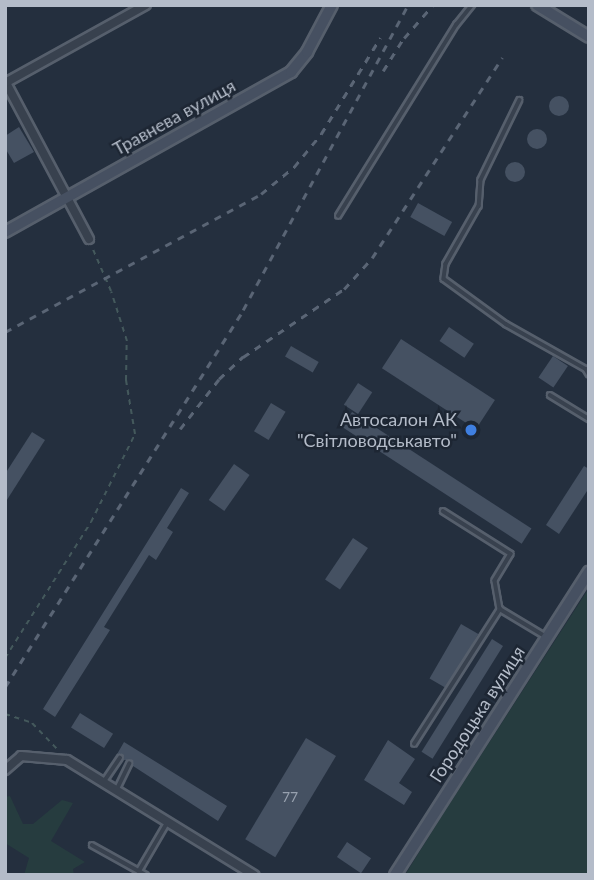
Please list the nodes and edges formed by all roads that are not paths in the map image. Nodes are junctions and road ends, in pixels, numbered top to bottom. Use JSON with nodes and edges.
{"nodes":[{"id":1,"x":146,"y":5,"type":"edge"},
{"id":2,"x":332,"y":5,"type":"edge"},
{"id":3,"x":472,"y":5,"type":"edge"},
{"id":4,"x":537,"y":5,"type":"edge"},
{"id":5,"x":589,"y":37,"type":"edge"},
{"id":6,"x":6,"y":83,"type":"edge"},
{"id":7,"x":520,"y":100,"type":"dead end"},
{"id":8,"x":68,"y":196,"type":"junction"},
{"id":9,"x":338,"y":216,"type":"dead end"},
{"id":10,"x":5,"y":232,"type":"edge"},
{"id":11,"x":89,"y":239,"type":"road end"},
{"id":12,"x":589,"y":374,"type":"edge"},
{"id":13,"x":550,"y":395,"type":"dead end"},
{"id":14,"x":589,"y":419,"type":"edge"},
{"id":15,"x":443,"y":511,"type":"dead end"},
{"id":16,"x":589,"y":572,"type":"edge"},
{"id":17,"x":500,"y":609,"type":"junction"},
{"id":18,"x":547,"y":637,"type":"junction"},
{"id":19,"x":414,"y":744,"type":"dead end"},
{"id":20,"x":120,"y":758,"type":"dead end"},
{"id":21,"x":129,"y":764,"type":"dead end"},
{"id":22,"x":5,"y":769,"type":"edge"},
{"id":23,"x":103,"y":783,"type":"junction"},
{"id":24,"x":116,"y":791,"type":"junction"},
{"id":25,"x":168,"y":822,"type":"junction"},
{"id":26,"x":92,"y":845,"type":"dead end"},
{"id":27,"x":139,"y":871,"type":"junction"},
{"id":28,"x":146,"y":875,"type":"edge"},
{"id":29,"x":254,"y":875,"type":"edge"},
{"id":30,"x":395,"y":875,"type":"edge"}],
"edges":[{"from":1,"to":6,"type":"street"},
{"from":2,"to":8,"type":"main road","name":"Травнева вулиця"},
{"from":3,"to":9,"type":"lane"},
{"from":4,"to":5,"type":"main road"},
{"from":6,"to":8,"type":"street"},
{"from":7,"to":12,"type":"lane"},
{"from":8,"to":10,"type":"main road","name":"Травнева вулиця"},
{"from":8,"to":11,"type":"street"},
{"from":13,"to":14,"type":"lane"},
{"from":15,"to":17,"type":"lane"},
{"from":16,"to":18,"type":"main road","name":"Городоцька вулиця"},
{"from":17,"to":18,"type":"lane"},
{"from":17,"to":19,"type":"lane"},
{"from":18,"to":30,"type":"main road","name":"Городоцька вулиця"},
{"from":20,"to":23,"type":"lane"},
{"from":21,"to":24,"type":"lane"},
{"from":22,"to":23,"type":"street"},
{"from":23,"to":24,"type":"street"},
{"from":24,"to":25,"type":"street"},
{"from":25,"to":27,"type":"lane"},
{"from":25,"to":29,"type":"street"},
{"from":26,"to":27,"type":"lane"},
{"from":27,"to":28,"type":"lane"}]}
